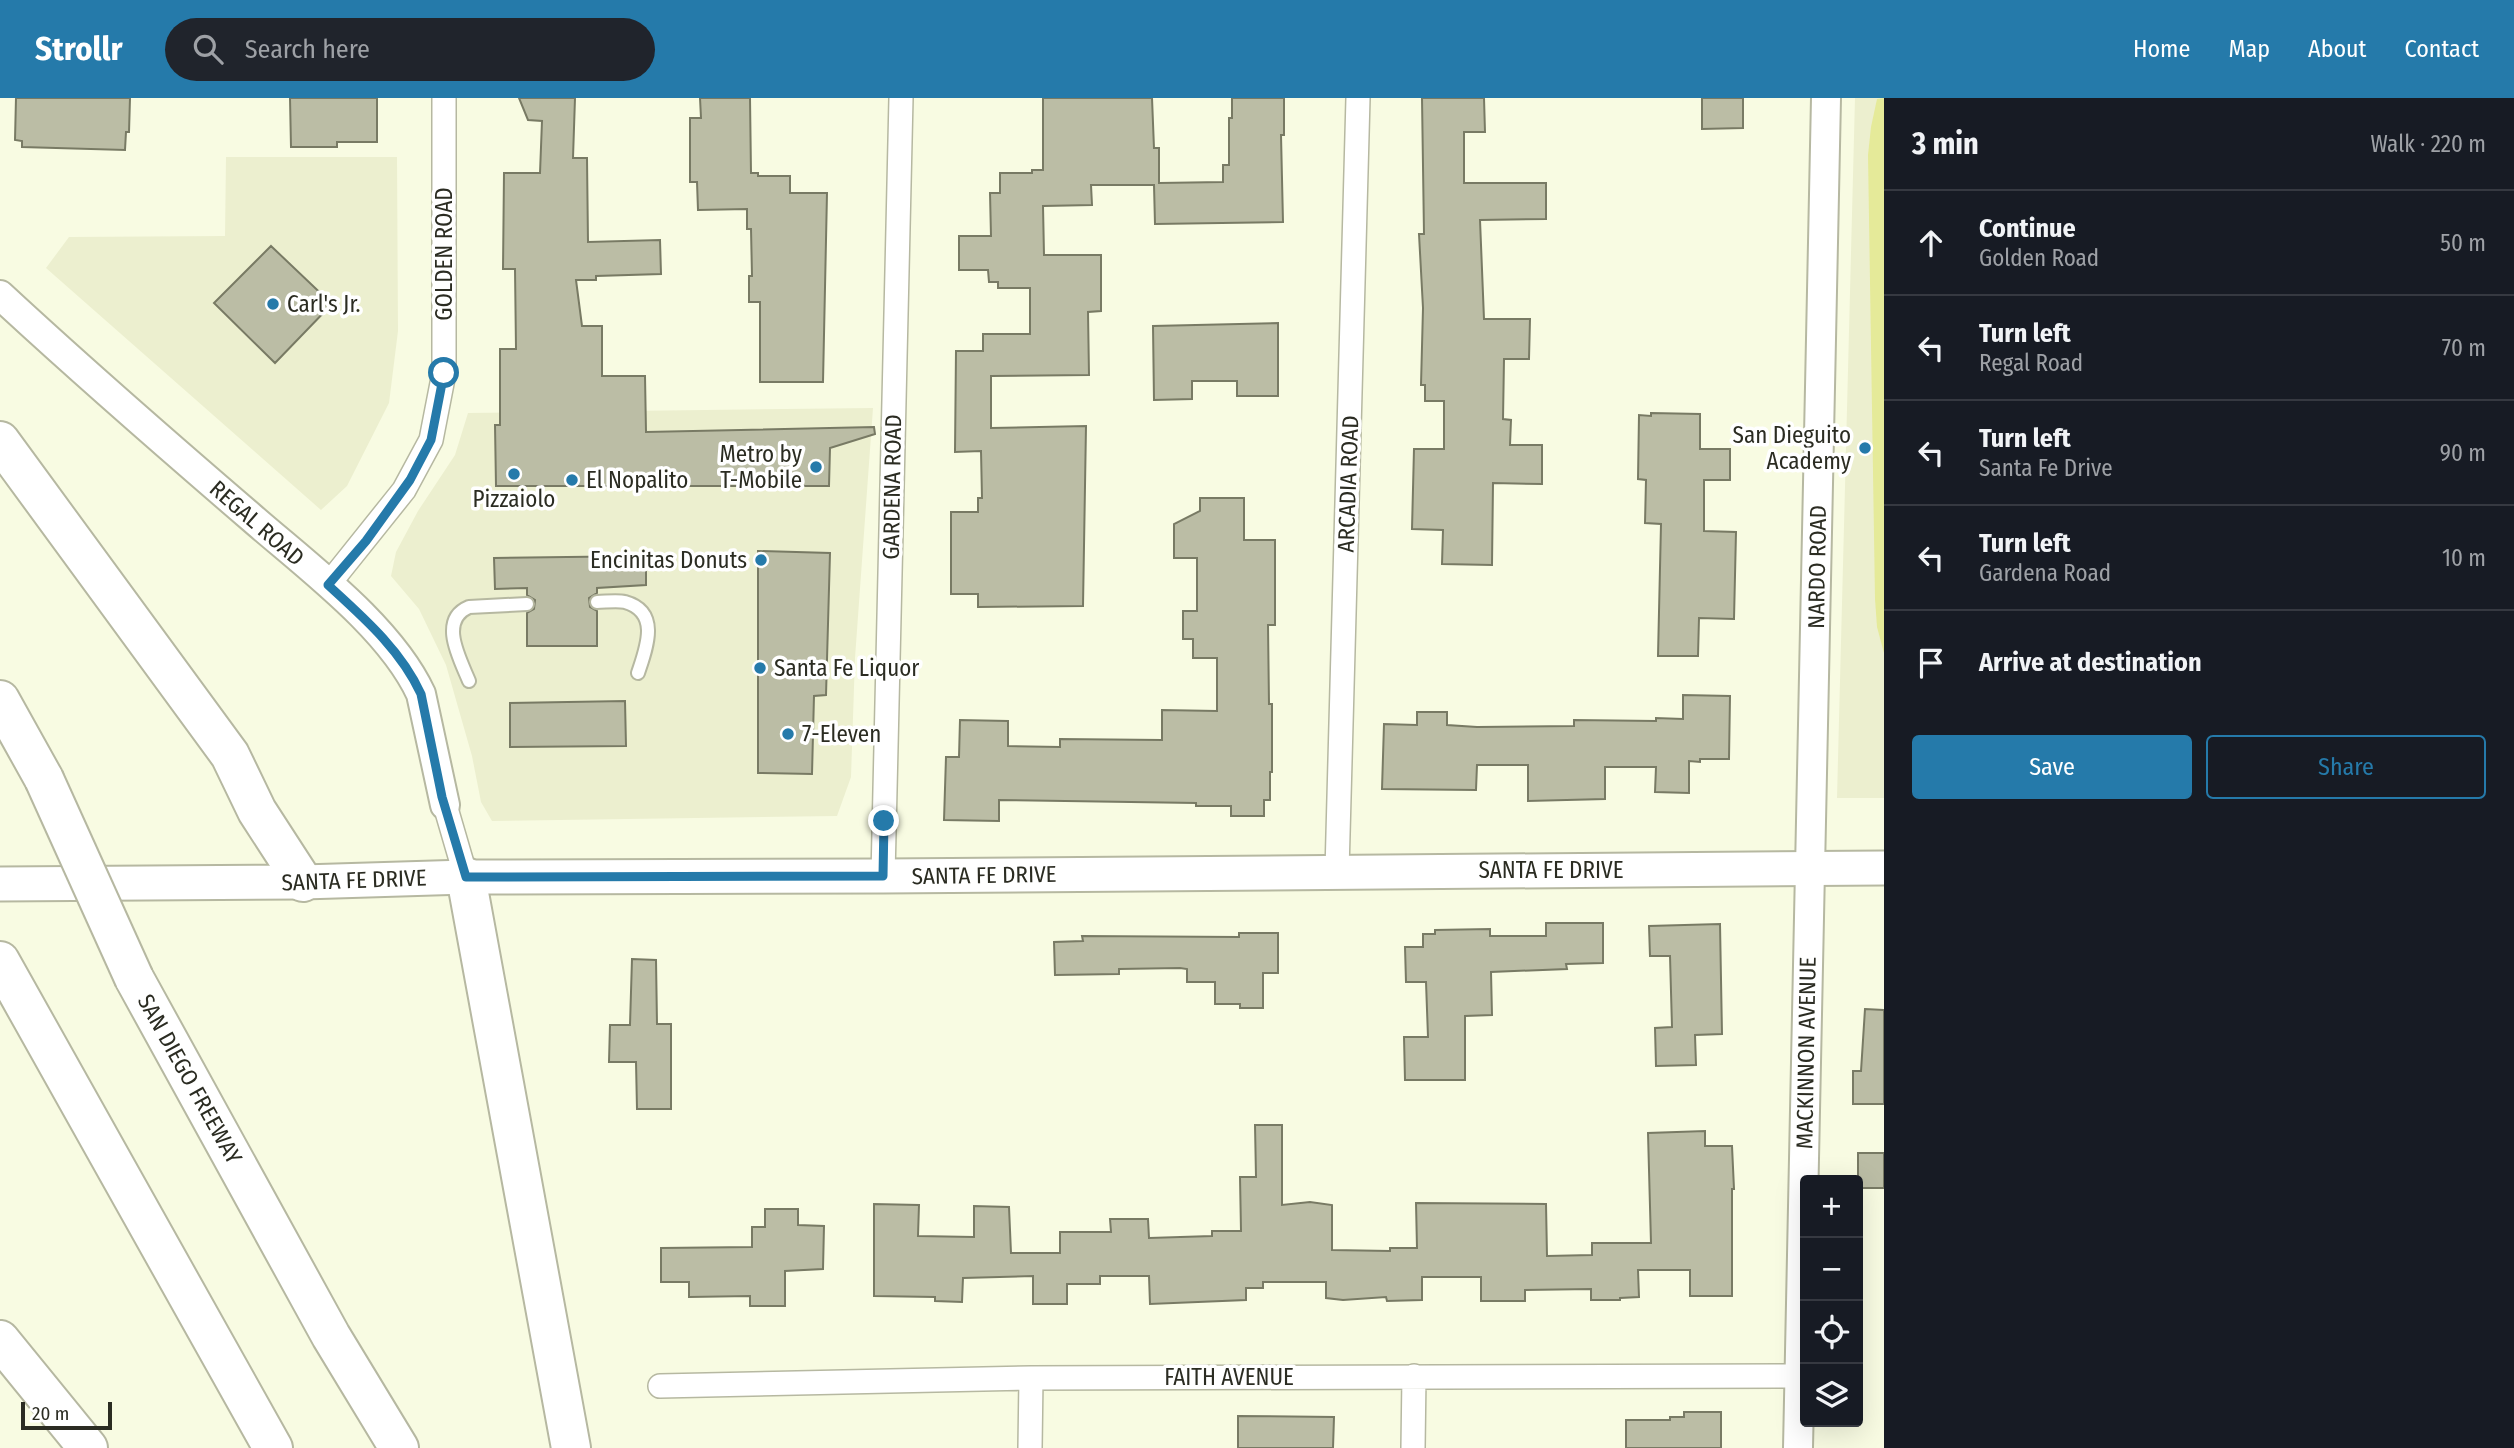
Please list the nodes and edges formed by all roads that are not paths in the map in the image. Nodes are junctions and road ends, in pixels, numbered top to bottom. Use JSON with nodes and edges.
{"nodes":[{"id":1,"x":444,"y":98,"type":"edge"},
{"id":2,"x":901,"y":98,"type":"edge"},
{"id":3,"x":1358,"y":98,"type":"edge"},
{"id":4,"x":1826,"y":98,"type":"edge"},
{"id":5,"x":0,"y":295,"type":"edge"},
{"id":6,"x":0,"y":441,"type":"edge"},
{"id":7,"x":328,"y":585,"type":"junction"},
{"id":8,"x":597,"y":602,"type":"dead end"},
{"id":9,"x":527,"y":604,"type":"dead end"},
{"id":10,"x":638,"y":673,"type":"dead end"},
{"id":11,"x":469,"y":681,"type":"dead end"},
{"id":12,"x":0,"y":700,"type":"edge"},
{"id":13,"x":445,"y":805,"type":"joint"},
{"id":14,"x":1884,"y":868,"type":"edge"},
{"id":15,"x":1811,"y":869,"type":"junction"},
{"id":16,"x":1337,"y":871,"type":"junction"},
{"id":17,"x":883,"y":876,"type":"junction"},
{"id":18,"x":466,"y":877,"type":"junction"},
{"id":19,"x":303,"y":882,"type":"junction"},
{"id":20,"x":0,"y":884,"type":"edge"},
{"id":21,"x":3,"y":968,"type":"edge"},
{"id":22,"x":0,"y":1340,"type":"edge"},
{"id":23,"x":1414,"y":1376,"type":"junction"},
{"id":24,"x":1798,"y":1376,"type":"junction"},
{"id":25,"x":1031,"y":1378,"type":"junction"},
{"id":26,"x":660,"y":1386,"type":"dead end"},
{"id":27,"x":88,"y":1448,"type":"edge"},
{"id":28,"x":272,"y":1448,"type":"edge"},
{"id":29,"x":399,"y":1448,"type":"edge"},
{"id":30,"x":571,"y":1448,"type":"edge"},
{"id":31,"x":1030,"y":1448,"type":"edge"},
{"id":32,"x":1413,"y":1448,"type":"edge"},
{"id":33,"x":1798,"y":1448,"type":"edge"}],
"edges":[{"from":1,"to":7,"type":"street","name":"GOLDEN ROAD"},
{"from":2,"to":17,"type":"street","name":"GARDENA ROAD"},
{"from":3,"to":16,"type":"street","name":"ARCADIA ROAD"},
{"from":4,"to":15,"type":"street","name":"NARDO ROAD"},
{"from":5,"to":7,"type":"street","name":"REGAL ROAD"},
{"from":6,"to":19,"type":"highway"},
{"from":7,"to":13,"type":"street","name":"REGAL ROAD"},
{"from":8,"to":10,"type":"lane"},
{"from":9,"to":11,"type":"lane"},
{"from":12,"to":29,"type":"highway","name":"SAN DIEGO FREEWAY","bridge":true},
{"from":13,"to":18,"type":"street","name":"REGAL ROAD"},
{"from":14,"to":15,"type":"main road","name":"SANTA FE DRIVE"},
{"from":15,"to":16,"type":"main road","name":"SANTA FE DRIVE"},
{"from":15,"to":24,"type":"street","name":"MACKINNON AVENUE"},
{"from":16,"to":17,"type":"main road","name":"SANTA FE DRIVE"},
{"from":17,"to":18,"type":"main road","name":"SANTA FE DRIVE"},
{"from":18,"to":19,"type":"main road","name":"SANTA FE DRIVE"},
{"from":18,"to":30,"type":"highway"},
{"from":19,"to":20,"type":"main road","name":"SANTA FE DRIVE"},
{"from":21,"to":28,"type":"highway"},
{"from":22,"to":27,"type":"highway"},
{"from":23,"to":24,"type":"street","name":"FAITH AVENUE"},
{"from":23,"to":25,"type":"street","name":"FAITH AVENUE"},
{"from":23,"to":32,"type":"street"},
{"from":24,"to":33,"type":"street","name":"MACKINNON AVENUE"},
{"from":25,"to":26,"type":"street","name":"FAITH AVENUE"},
{"from":25,"to":31,"type":"street"}]}
